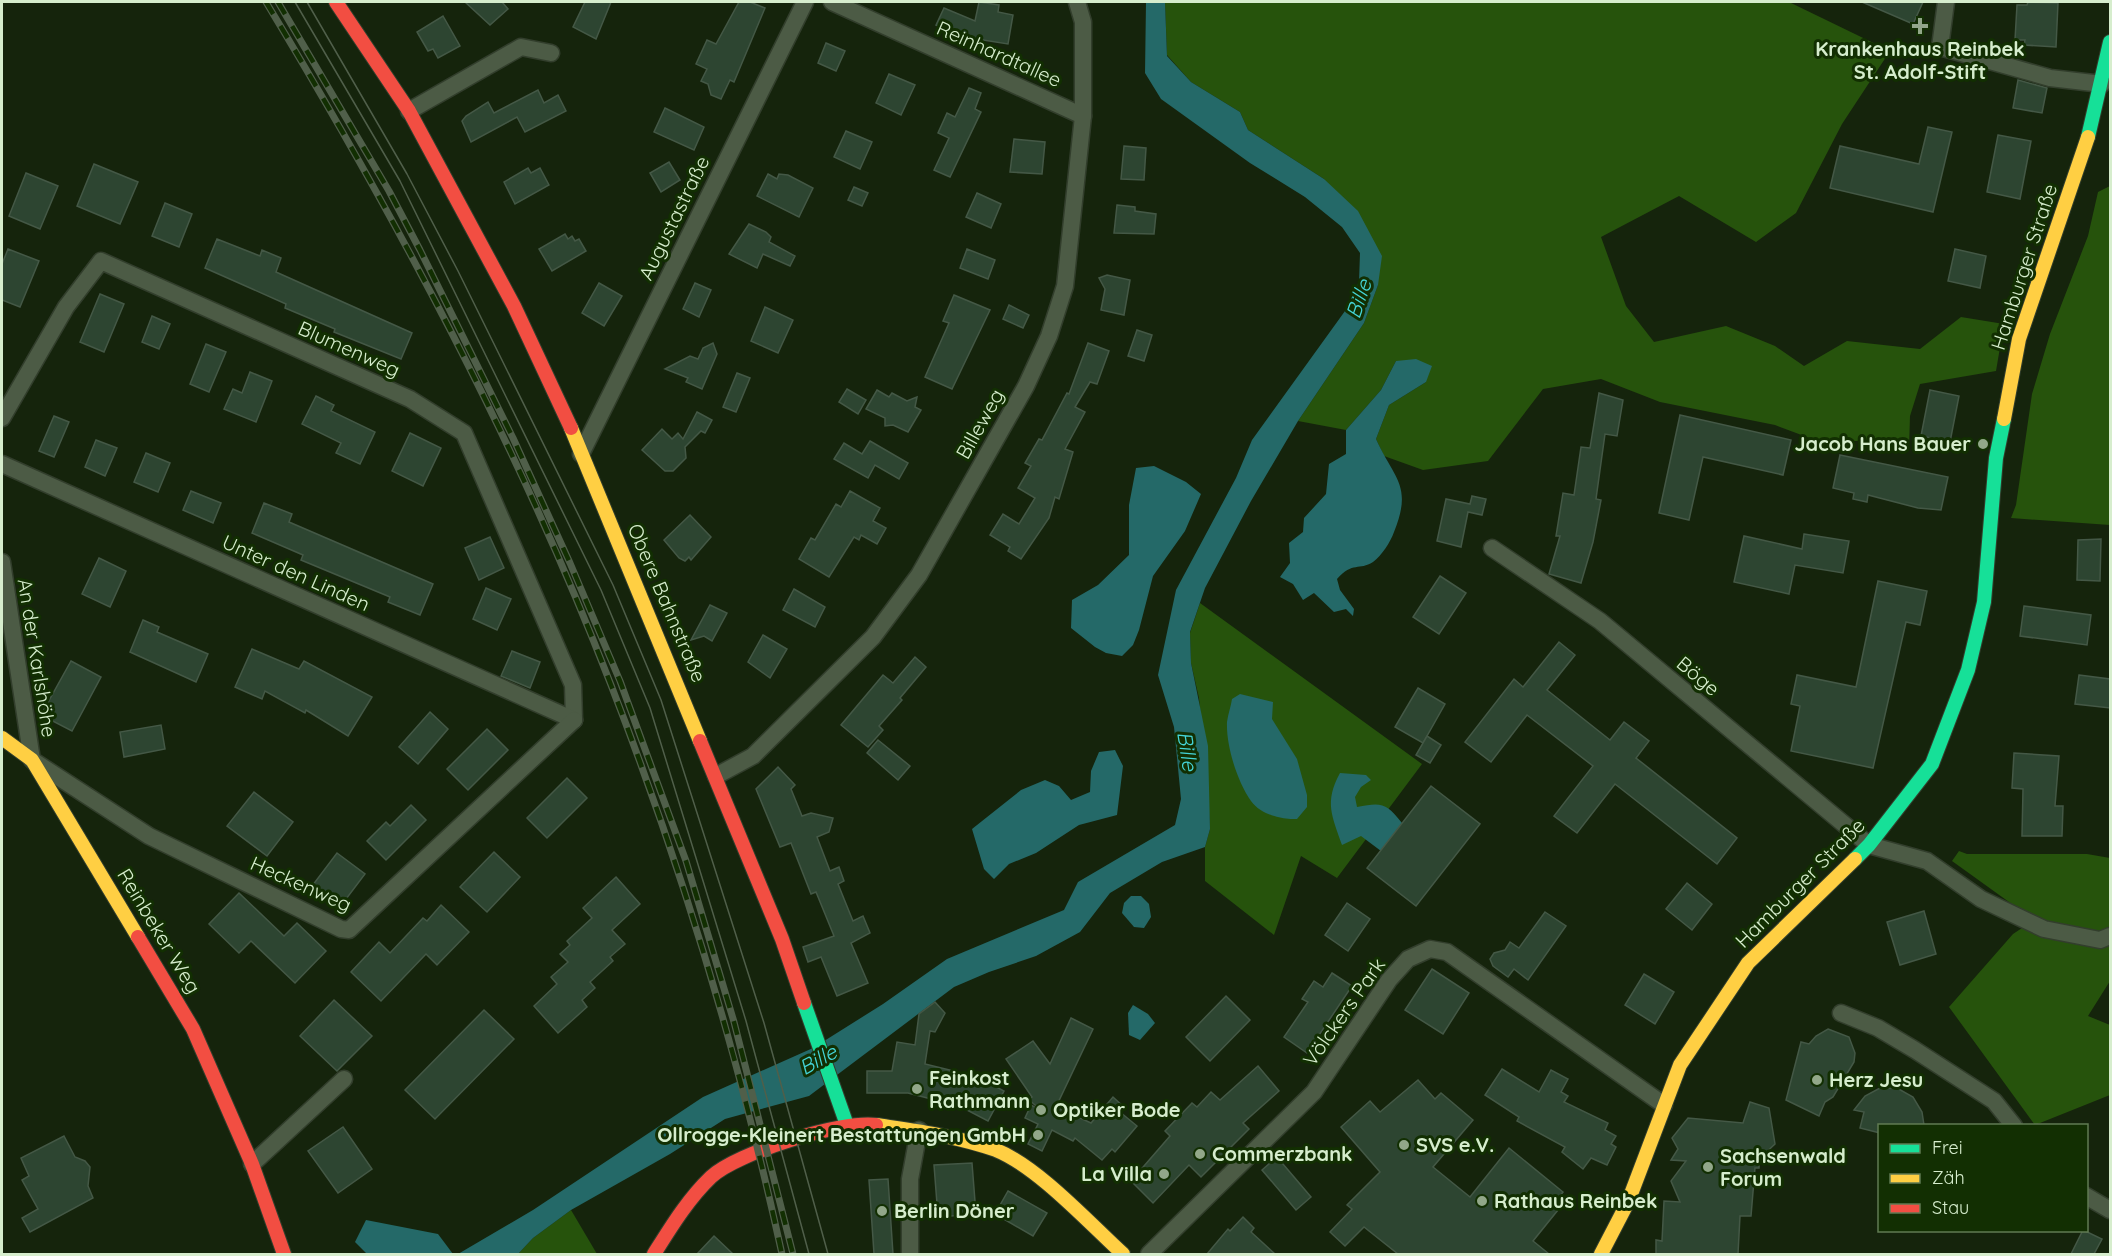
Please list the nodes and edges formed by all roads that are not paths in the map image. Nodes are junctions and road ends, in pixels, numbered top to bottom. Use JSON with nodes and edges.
{"nodes":[{"id":1,"x":336,"y":2,"type":"edge"},
{"id":2,"x":805,"y":2,"type":"edge"},
{"id":3,"x":832,"y":2,"type":"edge"},
{"id":4,"x":1077,"y":2,"type":"edge"},
{"id":5,"x":1946,"y":2,"type":"edge"},
{"id":6,"x":2110,"y":42,"type":"edge"},
{"id":7,"x":550,"y":53,"type":"dead end"},
{"id":8,"x":2102,"y":84,"type":"junction"},
{"id":9,"x":409,"y":111,"type":"junction"},
{"id":10,"x":1083,"y":116,"type":"junction"},
{"id":11,"x":2,"y":418,"type":"edge"},
{"id":12,"x":581,"y":454,"type":"junction"},
{"id":13,"x":2,"y":464,"type":"edge"},
{"id":14,"x":1492,"y":549,"type":"dead end"},
{"id":15,"x":2,"y":562,"type":"edge"},
{"id":16,"x":574,"y":720,"type":"junction"},
{"id":17,"x":2,"y":738,"type":"edge"},
{"id":18,"x":32,"y":760,"type":"junction"},
{"id":19,"x":716,"y":776,"type":"junction"},
{"id":20,"x":1869,"y":845,"type":"junction"},
{"id":21,"x":2110,"y":936,"type":"edge"},
{"id":22,"x":1841,"y":1013,"type":"dead end"},
{"id":23,"x":344,"y":1079,"type":"dead end"},
{"id":24,"x":1664,"y":1105,"type":"junction"},
{"id":25,"x":2013,"y":1124,"type":"edge"},
{"id":26,"x":848,"y":1128,"type":"junction"},
{"id":27,"x":919,"y":1130,"type":"junction"},
{"id":28,"x":252,"y":1164,"type":"junction"},
{"id":29,"x":2088,"y":1197,"type":"edge"},
{"id":30,"x":2110,"y":1210,"type":"edge"},
{"id":31,"x":284,"y":1254,"type":"edge"},
{"id":32,"x":654,"y":1254,"type":"edge"},
{"id":33,"x":910,"y":1254,"type":"edge"},
{"id":34,"x":1124,"y":1254,"type":"edge"},
{"id":35,"x":1149,"y":1254,"type":"edge"},
{"id":36,"x":1601,"y":1254,"type":"edge"}],
"edges":[{"from":1,"to":9,"type":"main road","name":"Obere Bahnstraße"},
{"from":2,"to":12,"type":"street","name":"Augustastraße"},
{"from":3,"to":10,"type":"street","name":"Reinhardtallee"},
{"from":4,"to":10,"type":"street","name":"Billeweg"},
{"from":5,"to":8,"type":"street"},
{"from":6,"to":8,"type":"main road","name":"Hamburger Straße"},
{"from":7,"to":9,"type":"street"},
{"from":8,"to":20,"type":"main road","name":"Hamburger Straße"},
{"from":9,"to":12,"type":"main road","name":"Obere Bahnstraße"},
{"from":10,"to":19,"type":"street","name":"Billeweg"},
{"from":11,"to":16,"type":"street","name":"Blumenweg"},
{"from":12,"to":19,"type":"main road","name":"Obere Bahnstraße"},
{"from":13,"to":16,"type":"street","name":"Unter den Linden"},
{"from":14,"to":20,"type":"street","name":"Böge"},
{"from":15,"to":18,"type":"street","name":"An der Karlshöhe"},
{"from":16,"to":18,"type":"street","name":"Heckenweg"},
{"from":17,"to":18,"type":"main road","name":"Reinbeker Weg"},
{"from":18,"to":28,"type":"main road","name":"Reinbeker Weg"},
{"from":19,"to":26,"type":"main road","name":"Obere Bahnstraße"},
{"from":20,"to":21,"type":"street"},
{"from":20,"to":24,"type":"main road","name":"Hamburger Straße"},
{"from":22,"to":25,"type":"street"},
{"from":23,"to":28,"type":"street"},
{"from":24,"to":35,"type":"street","name":"Völckers Park"},
{"from":24,"to":36,"type":"main road","name":"Hamburger Straße"},
{"from":26,"to":27,"type":"main road"},
{"from":26,"to":32,"type":"main road"},
{"from":27,"to":33,"type":"street"},
{"from":27,"to":34,"type":"main road"},
{"from":28,"to":31,"type":"main road","name":"Reinbeker Weg"},
{"from":29,"to":30,"type":"street"}]}
